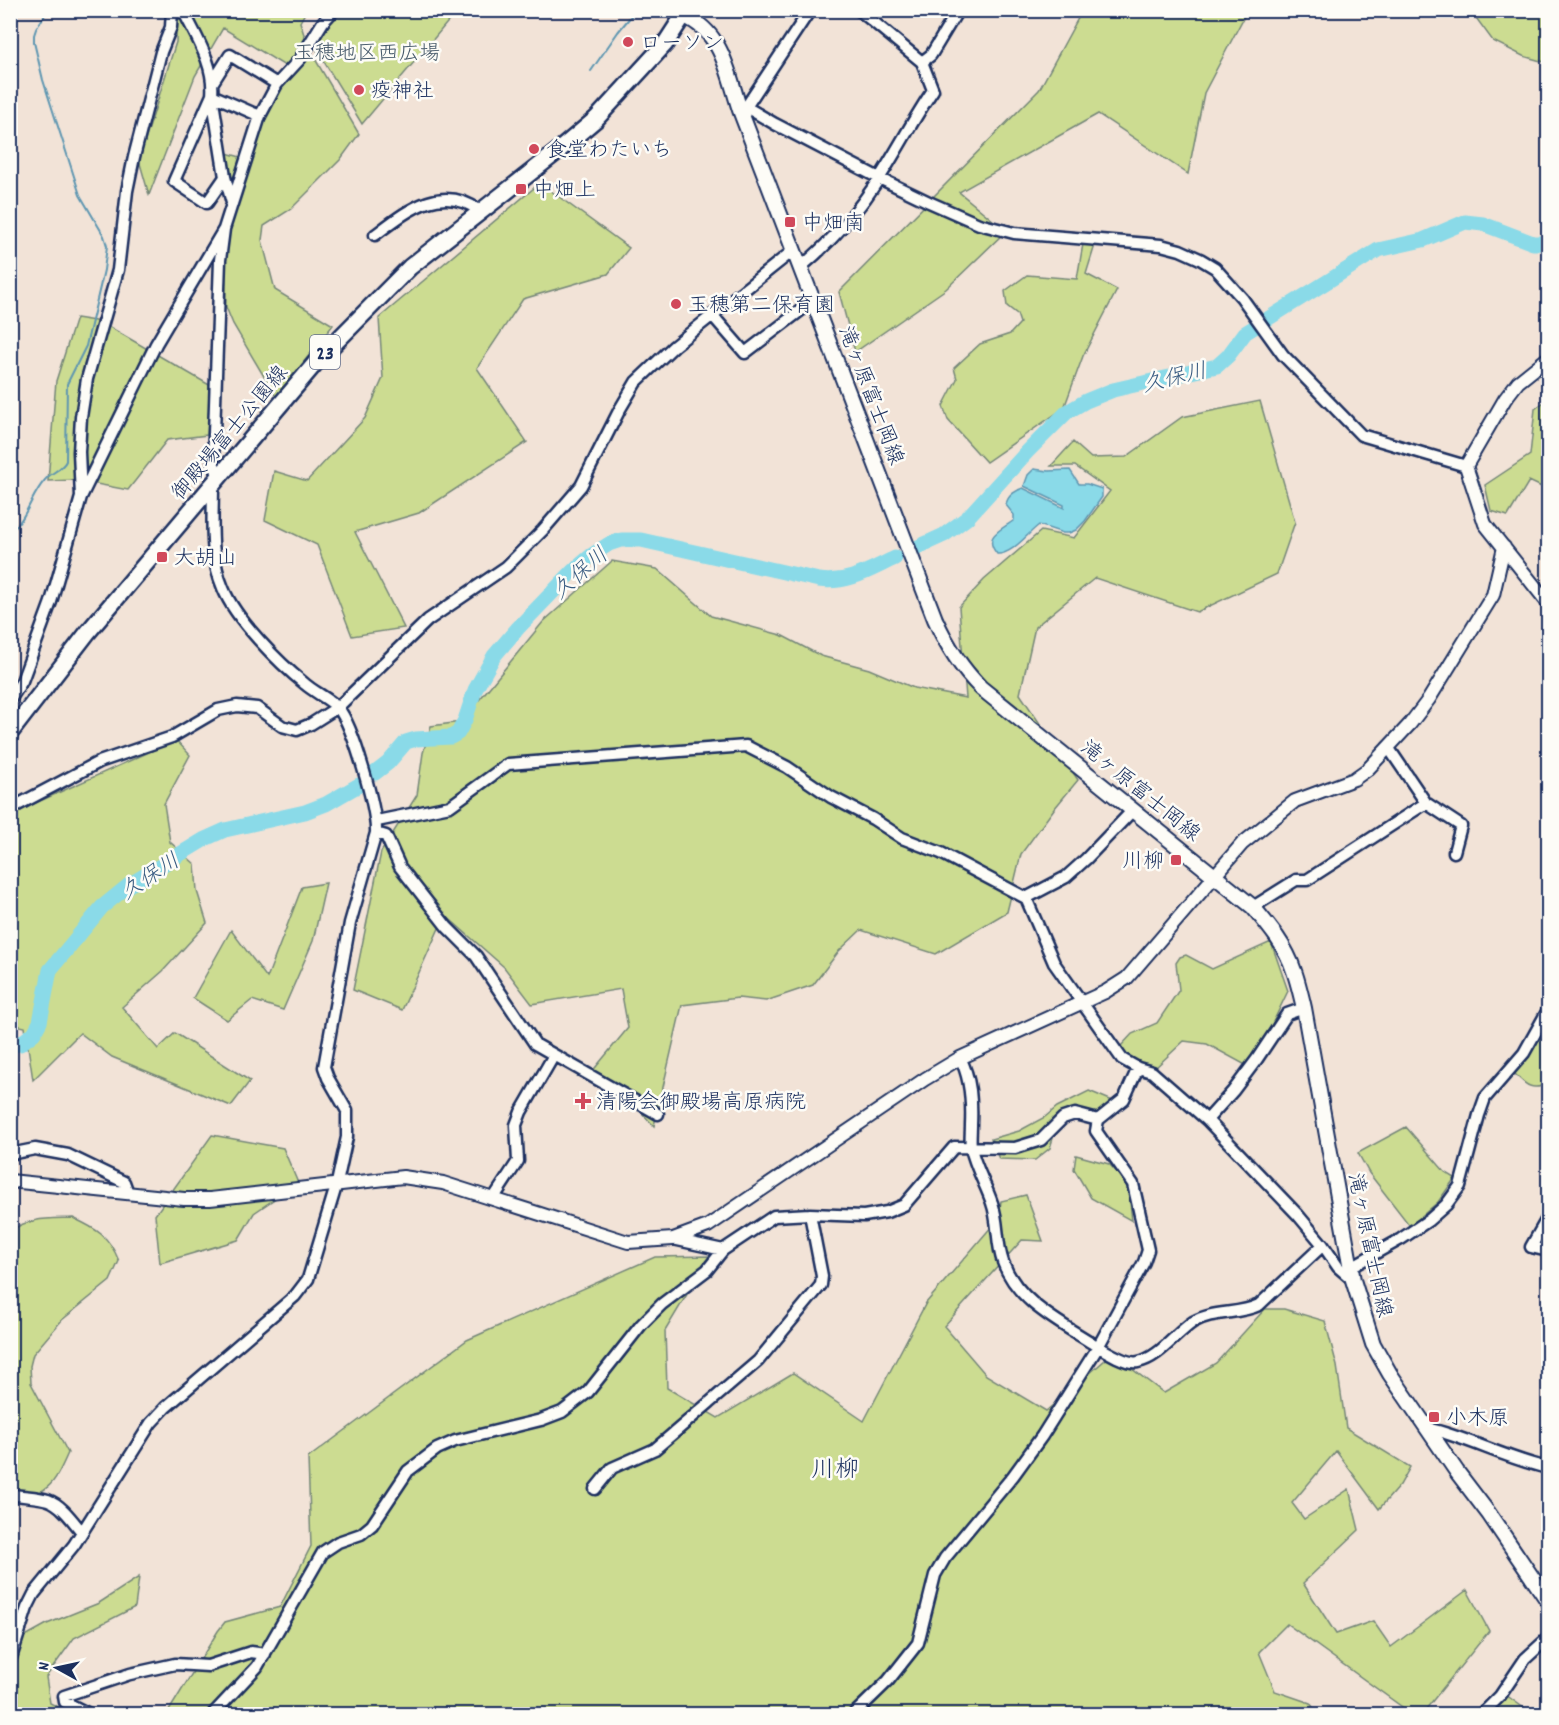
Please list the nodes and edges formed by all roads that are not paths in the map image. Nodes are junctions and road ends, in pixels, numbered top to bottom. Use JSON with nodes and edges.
{"nodes":[{"id":1,"x":172,"y":10,"type":"edge"},
{"id":2,"x":183,"y":10,"type":"edge"},
{"id":3,"x":334,"y":10,"type":"edge"},
{"id":4,"x":810,"y":10,"type":"edge"},
{"id":5,"x":859,"y":10,"type":"edge"},
{"id":6,"x":958,"y":10,"type":"edge"},
{"id":7,"x":681,"y":12,"type":"edge"},
{"id":8,"x":922,"y":62,"type":"junction"},
{"id":9,"x":213,"y":82,"type":"junction"},
{"id":10,"x":277,"y":84,"type":"junction"},
{"id":11,"x":212,"y":95,"type":"junction"},
{"id":12,"x":743,"y":109,"type":"junction"},
{"id":13,"x":260,"y":116,"type":"junction"},
{"id":14,"x":225,"y":177,"type":"junction"},
{"id":15,"x":879,"y":178,"type":"junction"},
{"id":16,"x":232,"y":204,"type":"junction"},
{"id":17,"x":480,"y":211,"type":"junction"},
{"id":18,"x":224,"y":229,"type":"junction"},
{"id":19,"x":375,"y":235,"type":"dead end"},
{"id":20,"x":794,"y":250,"type":"junction"},
{"id":21,"x":801,"y":267,"type":"junction"},
{"id":22,"x":813,"y":301,"type":"junction"},
{"id":23,"x":713,"y":316,"type":"junction"},
{"id":24,"x":1548,"y":358,"type":"edge"},
{"id":25,"x":1466,"y":466,"type":"junction"},
{"id":26,"x":216,"y":481,"type":"junction"},
{"id":27,"x":81,"y":497,"type":"junction"},
{"id":28,"x":1504,"y":547,"type":"junction"},
{"id":29,"x":1548,"y":603,"type":"edge"},
{"id":30,"x":10,"y":700,"type":"edge"},
{"id":31,"x":338,"y":707,"type":"junction"},
{"id":32,"x":10,"y":733,"type":"edge"},
{"id":33,"x":1388,"y":747,"type":"junction"},
{"id":34,"x":1426,"y":803,"type":"junction"},
{"id":35,"x":10,"y":809,"type":"edge"},
{"id":36,"x":1132,"y":810,"type":"junction"},
{"id":37,"x":377,"y":821,"type":"junction"},
{"id":38,"x":376,"y":833,"type":"junction"},
{"id":39,"x":1454,"y":852,"type":"dead end"},
{"id":40,"x":1214,"y":877,"type":"junction"},
{"id":41,"x":1026,"y":898,"type":"junction"},
{"id":42,"x":1253,"y":907,"type":"junction"},
{"id":43,"x":1081,"y":1003,"type":"junction"},
{"id":44,"x":1304,"y":1008,"type":"junction"},
{"id":45,"x":1548,"y":1010,"type":"edge"},
{"id":46,"x":554,"y":1055,"type":"junction"},
{"id":47,"x":960,"y":1058,"type":"junction"},
{"id":48,"x":1138,"y":1068,"type":"junction"},
{"id":49,"x":658,"y":1114,"type":"dead end"},
{"id":50,"x":1098,"y":1120,"type":"junction"},
{"id":51,"x":1207,"y":1120,"type":"junction"},
{"id":52,"x":971,"y":1147,"type":"junction"},
{"id":53,"x":10,"y":1154,"type":"edge"},
{"id":54,"x":10,"y":1181,"type":"edge"},
{"id":55,"x":337,"y":1184,"type":"junction"},
{"id":56,"x":128,"y":1193,"type":"junction"},
{"id":57,"x":493,"y":1199,"type":"junction"},
{"id":58,"x":810,"y":1214,"type":"junction"},
{"id":59,"x":1548,"y":1217,"type":"edge"},
{"id":60,"x":673,"y":1239,"type":"junction"},
{"id":61,"x":1323,"y":1245,"type":"junction"},
{"id":62,"x":723,"y":1250,"type":"junction"},
{"id":63,"x":1548,"y":1251,"type":"edge"},
{"id":64,"x":1352,"y":1274,"type":"junction"},
{"id":65,"x":1098,"y":1347,"type":"junction"},
{"id":66,"x":1427,"y":1428,"type":"junction"},
{"id":67,"x":1548,"y":1468,"type":"edge"},
{"id":68,"x":595,"y":1489,"type":"dead end"},
{"id":69,"x":10,"y":1494,"type":"edge"},
{"id":70,"x":82,"y":1532,"type":"junction"},
{"id":71,"x":1548,"y":1600,"type":"edge"},
{"id":72,"x":1548,"y":1638,"type":"edge"},
{"id":73,"x":265,"y":1654,"type":"junction"},
{"id":74,"x":10,"y":1661,"type":"edge"},
{"id":75,"x":88,"y":1714,"type":"edge"},
{"id":76,"x":213,"y":1714,"type":"edge"},
{"id":77,"x":854,"y":1714,"type":"edge"},
{"id":78,"x":1482,"y":1714,"type":"edge"}],
"edges":[{"from":1,"to":27,"type":"street"},
{"from":2,"to":9,"type":"street"},
{"from":3,"to":10,"type":"street"},
{"from":4,"to":12,"type":"street"},
{"from":5,"to":8,"type":"street"},
{"from":6,"to":8,"type":"street"},
{"from":7,"to":12,"type":"main road","name":"滝ヶ原富士岡線"},
{"from":7,"to":17,"type":"main road","name":"御殿場富士公園線","number":"23"},
{"from":8,"to":15,"type":"street"},
{"from":9,"to":10,"type":"street"},
{"from":9,"to":11,"type":"street"},
{"from":10,"to":13,"type":"street"},
{"from":11,"to":13,"type":"street"},
{"from":11,"to":14,"type":"street"},
{"from":11,"to":14,"type":"street"},
{"from":12,"to":15,"type":"street"},
{"from":12,"to":20,"type":"main road","name":"滝ヶ原富士岡線"},
{"from":13,"to":16,"type":"street"},
{"from":14,"to":16,"type":"street"},
{"from":15,"to":21,"type":"street"},
{"from":15,"to":25,"type":"street"},
{"from":16,"to":18,"type":"street"},
{"from":17,"to":19,"type":"street"},
{"from":17,"to":26,"type":"main road","name":"御殿場富士公園線","number":"23"},
{"from":18,"to":26,"type":"street"},
{"from":18,"to":27,"type":"street"},
{"from":20,"to":21,"type":"main road","name":"滝ヶ原富士岡線"},
{"from":20,"to":23,"type":"street"},
{"from":21,"to":22,"type":"main road","name":"滝ヶ原富士岡線"},
{"from":22,"to":23,"type":"street"},
{"from":22,"to":36,"type":"main road","name":"滝ヶ原富士岡線"},
{"from":23,"to":31,"type":"street"},
{"from":24,"to":25,"type":"street"},
{"from":25,"to":28,"type":"street"},
{"from":26,"to":31,"type":"street"},
{"from":26,"to":32,"type":"main road","name":"御殿場富士公園線","number":"23"},
{"from":27,"to":30,"type":"street"},
{"from":28,"to":29,"type":"street"},
{"from":28,"to":33,"type":"street"},
{"from":31,"to":35,"type":"street"},
{"from":31,"to":37,"type":"street"},
{"from":33,"to":34,"type":"street"},
{"from":33,"to":40,"type":"street"},
{"from":34,"to":39,"type":"street"},
{"from":34,"to":42,"type":"street"},
{"from":36,"to":40,"type":"main road","name":"滝ヶ原富士岡線"},
{"from":36,"to":41,"type":"street"},
{"from":37,"to":38,"type":"street"},
{"from":37,"to":41,"type":"street"},
{"from":38,"to":46,"type":"street"},
{"from":38,"to":55,"type":"street"},
{"from":40,"to":42,"type":"main road","name":"滝ヶ原富士岡線"},
{"from":40,"to":43,"type":"street"},
{"from":41,"to":43,"type":"street"},
{"from":42,"to":44,"type":"main road","name":"滝ヶ原富士岡線"},
{"from":43,"to":47,"type":"street"},
{"from":43,"to":48,"type":"street"},
{"from":44,"to":51,"type":"street"},
{"from":44,"to":64,"type":"main road","name":"滝ヶ原富士岡線"},
{"from":45,"to":64,"type":"street"},
{"from":46,"to":49,"type":"street"},
{"from":46,"to":57,"type":"street"},
{"from":47,"to":52,"type":"street"},
{"from":47,"to":60,"type":"street"},
{"from":48,"to":50,"type":"street"},
{"from":48,"to":51,"type":"street"},
{"from":50,"to":52,"type":"street"},
{"from":50,"to":65,"type":"street"},
{"from":51,"to":61,"type":"street"},
{"from":52,"to":58,"type":"street"},
{"from":52,"to":65,"type":"street"},
{"from":53,"to":56,"type":"street"},
{"from":54,"to":56,"type":"street"},
{"from":55,"to":56,"type":"street"},
{"from":55,"to":57,"type":"street"},
{"from":55,"to":70,"type":"street"},
{"from":57,"to":60,"type":"street"},
{"from":58,"to":62,"type":"street"},
{"from":58,"to":68,"type":"street"},
{"from":59,"to":63,"type":"street"},
{"from":60,"to":62,"type":"street"},
{"from":61,"to":64,"type":"street"},
{"from":61,"to":65,"type":"street"},
{"from":62,"to":73,"type":"street"},
{"from":64,"to":66,"type":"main road","name":"滝ヶ原富士岡線"},
{"from":65,"to":77,"type":"street"},
{"from":66,"to":67,"type":"street"},
{"from":66,"to":71,"type":"main road","name":"滝ヶ原富士岡線"},
{"from":69,"to":70,"type":"street"},
{"from":70,"to":74,"type":"street"},
{"from":72,"to":78,"type":"street"},
{"from":73,"to":75,"type":"street"},
{"from":73,"to":76,"type":"street"}]}
